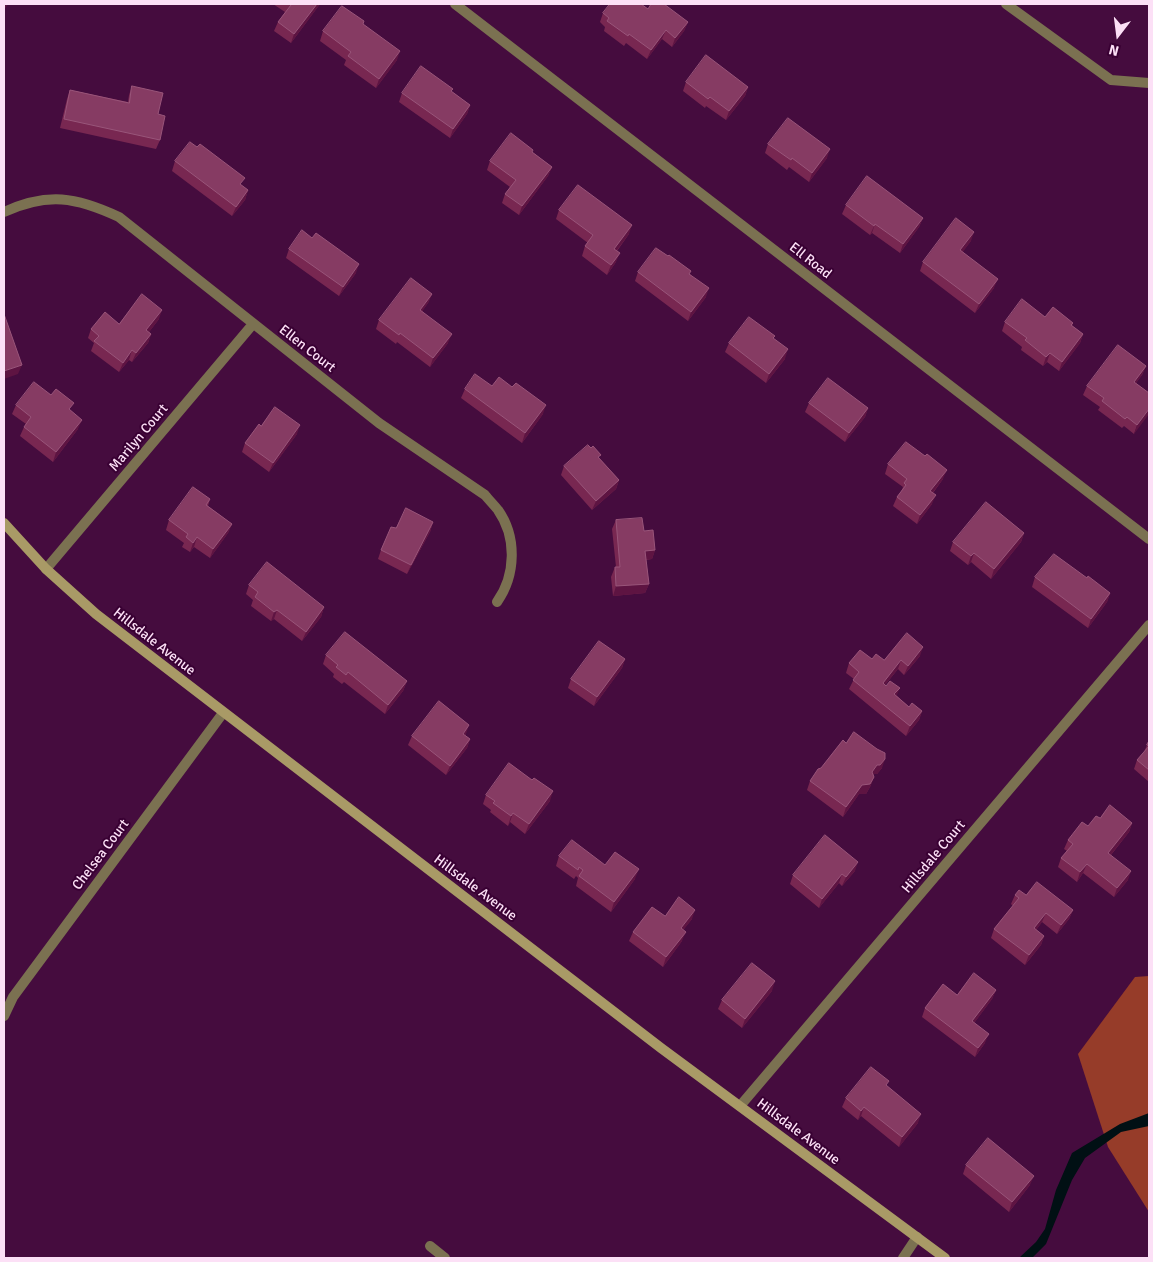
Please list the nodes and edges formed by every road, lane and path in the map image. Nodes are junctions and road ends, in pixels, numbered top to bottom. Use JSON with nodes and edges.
{"nodes":[{"id":1,"x":454,"y":4,"type":"edge"},
{"id":2,"x":1006,"y":4,"type":"edge"},
{"id":3,"x":1149,"y":83,"type":"edge"},
{"id":4,"x":4,"y":212,"type":"edge"},
{"id":5,"x":253,"y":324,"type":"junction"},
{"id":6,"x":4,"y":523,"type":"edge"},
{"id":7,"x":1149,"y":539,"type":"edge"},
{"id":8,"x":46,"y":569,"type":"junction"},
{"id":9,"x":497,"y":602,"type":"dead end"},
{"id":10,"x":1149,"y":625,"type":"edge"},
{"id":11,"x":223,"y":713,"type":"junction"},
{"id":12,"x":4,"y":1016,"type":"edge"},
{"id":13,"x":740,"y":1106,"type":"junction"},
{"id":14,"x":917,"y":1238,"type":"junction"},
{"id":15,"x":430,"y":1246,"type":"dead end"},
{"id":16,"x":445,"y":1258,"type":"edge"},
{"id":17,"x":903,"y":1258,"type":"edge"},
{"id":18,"x":945,"y":1258,"type":"edge"}],
"edges":[{"from":1,"to":7,"type":"street","name":"Ell Road"},
{"from":2,"to":3,"type":"street"},
{"from":4,"to":5,"type":"street","name":"Ellen Court"},
{"from":5,"to":8,"type":"street","name":"Marilyn Court"},
{"from":5,"to":9,"type":"street","name":"Ellen Court"},
{"from":6,"to":8,"type":"street","name":"Hillsdale Avenue"},
{"from":8,"to":11,"type":"street","name":"Hillsdale Avenue"},
{"from":10,"to":13,"type":"street","name":"Hillsdale Court"},
{"from":11,"to":12,"type":"street","name":"Chelsea Court"},
{"from":11,"to":13,"type":"street","name":"Hillsdale Avenue"},
{"from":13,"to":14,"type":"street","name":"Hillsdale Avenue"},
{"from":14,"to":17,"type":"street"},
{"from":14,"to":18,"type":"street","name":"Hillsdale Avenue"},
{"from":15,"to":16,"type":"street"}]}
